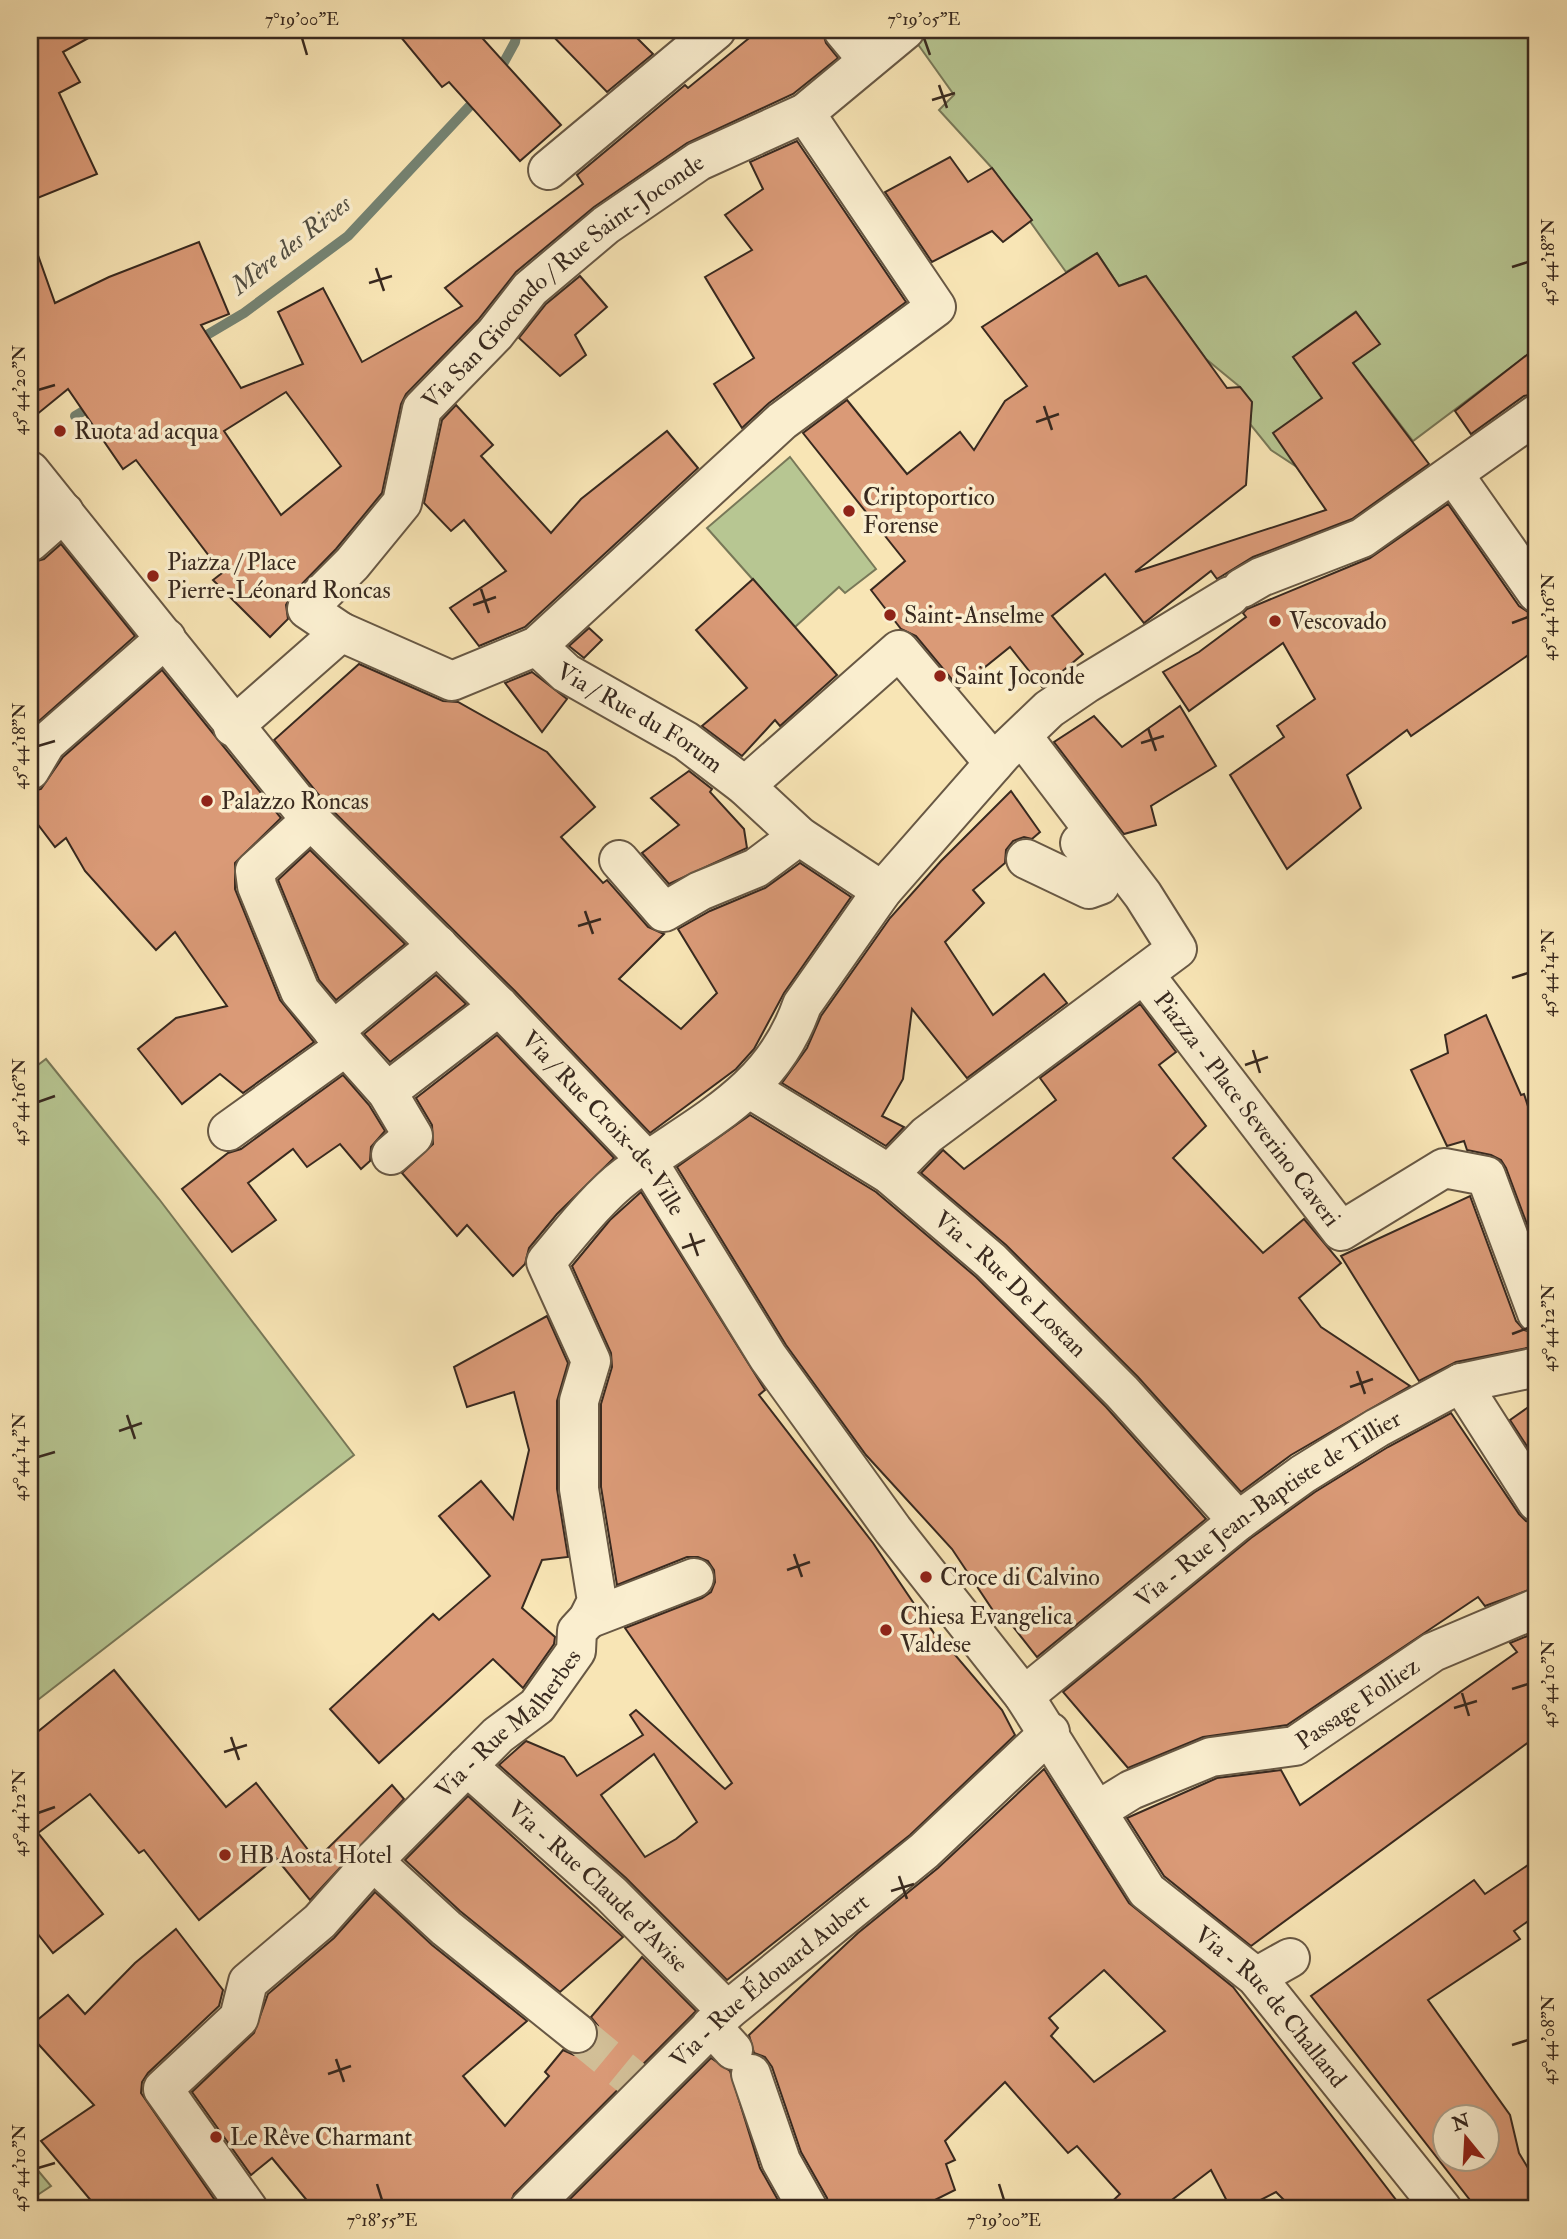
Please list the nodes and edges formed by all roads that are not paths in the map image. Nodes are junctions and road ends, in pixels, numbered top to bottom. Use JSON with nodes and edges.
{"nodes":[{"id":1,"x":716,"y":30,"type":"edge"},
{"id":2,"x":843,"y":30,"type":"edge"},
{"id":3,"x":905,"y":30,"type":"edge"},
{"id":4,"x":868,"y":60,"type":"junction"},
{"id":5,"x":805,"y":113,"type":"junction"},
{"id":6,"x":548,"y":170,"type":"dead end"},
{"id":7,"x":1537,"y":415,"type":"edge"},
{"id":8,"x":30,"y":471,"type":"edge"},
{"id":9,"x":1454,"y":475,"type":"junction"},
{"id":10,"x":65,"y":512,"type":"junction"},
{"id":11,"x":30,"y":542,"type":"edge"},
{"id":12,"x":1537,"y":593,"type":"edge"},
{"id":13,"x":341,"y":632,"type":"junction"},
{"id":14,"x":166,"y":638,"type":"junction"},
{"id":15,"x":537,"y":646,"type":"junction"},
{"id":16,"x":233,"y":727,"type":"junction"},
{"id":17,"x":1006,"y":751,"type":"junction"},
{"id":18,"x":30,"y":770,"type":"edge"},
{"id":19,"x":744,"y":786,"type":"junction"},
{"id":20,"x":311,"y":820,"type":"junction"},
{"id":21,"x":799,"y":836,"type":"junction"},
{"id":22,"x":1026,"y":859,"type":"dead end"},
{"id":23,"x":619,"y":860,"type":"dead end"},
{"id":24,"x":882,"y":891,"type":"junction"},
{"id":25,"x":438,"y":945,"type":"junction"},
{"id":26,"x":1144,"y":974,"type":"junction"},
{"id":27,"x":499,"y":1006,"type":"junction"},
{"id":28,"x":340,"y":1038,"type":"junction"},
{"id":29,"x":750,"y":1089,"type":"junction"},
{"id":30,"x":387,"y":1093,"type":"junction"},
{"id":31,"x":228,"y":1131,"type":"dead end"},
{"id":32,"x":391,"y":1155,"type":"dead end"},
{"id":33,"x":648,"y":1163,"type":"junction"},
{"id":34,"x":890,"y":1174,"type":"junction"},
{"id":35,"x":1537,"y":1313,"type":"edge"},
{"id":36,"x":1537,"y":1367,"type":"edge"},
{"id":37,"x":1461,"y":1383,"type":"junction"},
{"id":38,"x":1537,"y":1502,"type":"edge"},
{"id":39,"x":1238,"y":1521,"type":"junction"},
{"id":40,"x":694,"y":1578,"type":"dead end"},
{"id":41,"x":1537,"y":1608,"type":"edge"},
{"id":42,"x":588,"y":1619,"type":"junction"},
{"id":43,"x":1024,"y":1696,"type":"junction"},
{"id":44,"x":1050,"y":1732,"type":"junction"},
{"id":45,"x":467,"y":1766,"type":"junction"},
{"id":46,"x":1097,"y":1811,"type":"junction"},
{"id":47,"x":373,"y":1861,"type":"junction"},
{"id":48,"x":1290,"y":1958,"type":"dead end"},
{"id":49,"x":1256,"y":1978,"type":"junction"},
{"id":50,"x":578,"y":2033,"type":"tunnel mouth"},
{"id":51,"x":731,"y":2040,"type":"junction"},
{"id":52,"x":248,"y":2209,"type":"edge"},
{"id":53,"x":529,"y":2209,"type":"edge"},
{"id":54,"x":808,"y":2209,"type":"edge"},
{"id":55,"x":1442,"y":2209,"type":"edge"}],
"edges":[{"from":1,"to":6,"type":"street"},
{"from":2,"to":4,"type":"street"},
{"from":3,"to":4,"type":"street","name":"Via San Giocondo / Rue Saint-Joconde"},
{"from":4,"to":5,"type":"street","name":"Via San Giocondo / Rue Saint-Joconde"},
{"from":5,"to":13,"type":"street","name":"Via San Giocondo / Rue Saint-Joconde"},
{"from":5,"to":15,"type":"street"},
{"from":7,"to":9,"type":"street"},
{"from":8,"to":10,"type":"street","name":"Via / Rue Croix-de-Ville"},
{"from":9,"to":12,"type":"street"},
{"from":9,"to":17,"type":"street"},
{"from":10,"to":11,"type":"street"},
{"from":10,"to":14,"type":"street","name":"Via / Rue Croix-de-Ville"},
{"from":13,"to":15,"type":"street"},
{"from":13,"to":16,"type":"street"},
{"from":14,"to":16,"type":"street","name":"Via / Rue Croix-de-Ville"},
{"from":14,"to":18,"type":"street"},
{"from":15,"to":19,"type":"street","name":"Via / Rue du Forum"},
{"from":16,"to":20,"type":"street","name":"Via / Rue Croix-de-Ville"},
{"from":17,"to":19,"type":"street"},
{"from":17,"to":22,"type":"street"},
{"from":17,"to":24,"type":"street"},
{"from":17,"to":26,"type":"street"},
{"from":19,"to":21,"type":"street","name":"Via / Rue du Forum"},
{"from":20,"to":25,"type":"street","name":"Via / Rue Croix-de-Ville"},
{"from":20,"to":28,"type":"street"},
{"from":21,"to":23,"type":"street"},
{"from":21,"to":24,"type":"street","name":"Via / Rue du Forum"},
{"from":24,"to":29,"type":"street"},
{"from":25,"to":27,"type":"street","name":"Via / Rue Croix-de-Ville"},
{"from":25,"to":28,"type":"street"},
{"from":26,"to":34,"type":"street"},
{"from":26,"to":35,"type":"street","name":"Piazza - Place Severino Caveri"},
{"from":27,"to":30,"type":"street"},
{"from":27,"to":33,"type":"street","name":"Via / Rue Croix-de-Ville"},
{"from":28,"to":30,"type":"street"},
{"from":28,"to":31,"type":"street"},
{"from":29,"to":33,"type":"street"},
{"from":29,"to":34,"type":"street","name":"Via - Rue De Lostan"},
{"from":30,"to":32,"type":"street"},
{"from":33,"to":42,"type":"street","name":"Via - Rue Malherbes"},
{"from":33,"to":43,"type":"street","name":"Via / Rue Croix-de-Ville"},
{"from":34,"to":39,"type":"street","name":"Via - Rue De Lostan"},
{"from":36,"to":37,"type":"street","name":"Via - Rue Jean-Baptiste de Tillier"},
{"from":37,"to":38,"type":"street"},
{"from":37,"to":39,"type":"street","name":"Via - Rue Jean-Baptiste de Tillier"},
{"from":39,"to":43,"type":"street","name":"Via - Rue Jean-Baptiste de Tillier"},
{"from":40,"to":42,"type":"street"},
{"from":41,"to":46,"type":"street","name":"Passage Folliez"},
{"from":42,"to":45,"type":"street","name":"Via - Rue Malherbes"},
{"from":43,"to":44,"type":"street","name":"Via / Rue Croix-de-Ville"},
{"from":44,"to":46,"type":"street","name":"Via - Rue de Challand"},
{"from":44,"to":51,"type":"street","name":"Via - Rue Édouard Aubert"},
{"from":45,"to":47,"type":"street","name":"Via - Rue Malherbes"},
{"from":45,"to":51,"type":"street","name":"Via - Rue Claude d'Avise"},
{"from":46,"to":49,"type":"street","name":"Via - Rue de Challand"},
{"from":47,"to":50,"type":"street"},
{"from":47,"to":52,"type":"street","name":"Via - Rue Malherbes"},
{"from":48,"to":49,"type":"street"},
{"from":49,"to":55,"type":"street","name":"Via - Rue de Challand"},
{"from":51,"to":53,"type":"street","name":"Via - Rue Édouard Aubert"},
{"from":51,"to":54,"type":"street"}]}
